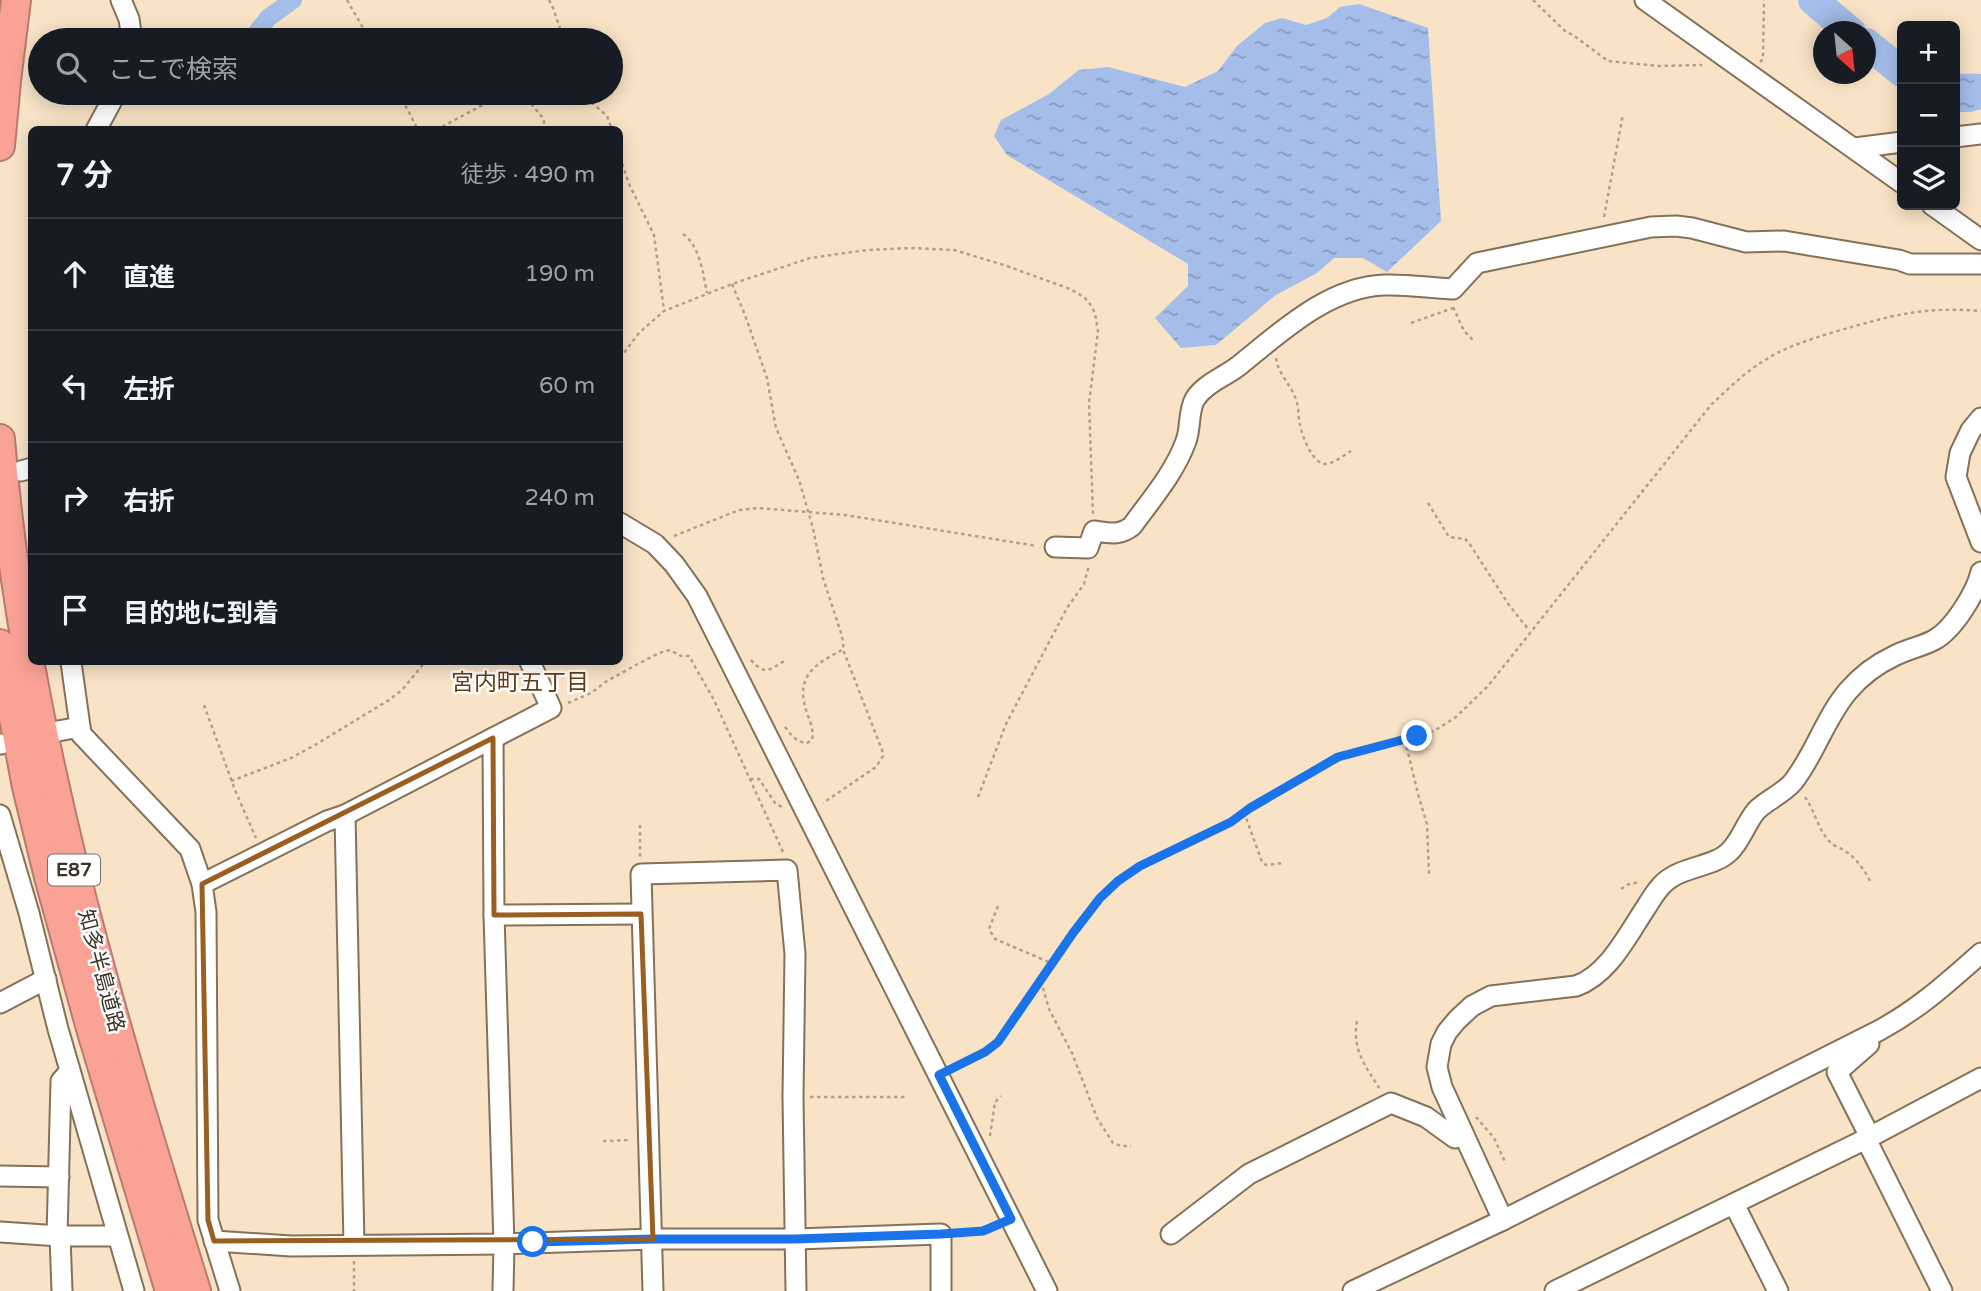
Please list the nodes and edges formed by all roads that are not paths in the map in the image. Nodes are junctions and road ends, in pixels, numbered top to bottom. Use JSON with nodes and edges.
{"nodes":[{"id":1,"x":16,"y":0,"type":"edge"},
{"id":2,"x":121,"y":0,"type":"edge"},
{"id":3,"x":1645,"y":0,"type":"edge"},
{"id":4,"x":131,"y":28,"type":"edge"},
{"id":5,"x":110,"y":105,"type":"edge"},
{"id":6,"x":98,"y":126,"type":"edge"},
{"id":7,"x":1981,"y":134,"type":"edge"},
{"id":8,"x":1960,"y":136,"type":"edge"},
{"id":9,"x":1897,"y":143,"type":"edge"},
{"id":10,"x":0,"y":146,"type":"edge"},
{"id":11,"x":1855,"y":148,"type":"junction"},
{"id":12,"x":1897,"y":179,"type":"edge"},
{"id":13,"x":1939,"y":210,"type":"edge"},
{"id":14,"x":1981,"y":240,"type":"edge"},
{"id":15,"x":1981,"y":264,"type":"edge"},
{"id":16,"x":1981,"y":418,"type":"edge"},
{"id":17,"x":0,"y":439,"type":"edge"},
{"id":18,"x":623,"y":525,"type":"edge"},
{"id":19,"x":1981,"y":542,"type":"edge"},
{"id":20,"x":1055,"y":547,"type":"road end"},
{"id":21,"x":1981,"y":572,"type":"edge"},
{"id":22,"x":0,"y":644,"type":"edge"},
{"id":23,"x":28,"y":656,"type":"edge"},
{"id":24,"x":30,"y":665,"type":"edge"},
{"id":25,"x":71,"y":665,"type":"edge"},
{"id":26,"x":531,"y":665,"type":"edge"},
{"id":27,"x":80,"y":727,"type":"junction"},
{"id":28,"x":58,"y":731,"type":"dead end"},
{"id":29,"x":494,"y":738,"type":"junction"},
{"id":30,"x":345,"y":814,"type":"junction"},
{"id":31,"x":2,"y":825,"type":"edge"},
{"id":32,"x":202,"y":884,"type":"junction"},
{"id":33,"x":641,"y":914,"type":"junction"},
{"id":34,"x":494,"y":915,"type":"junction"},
{"id":35,"x":1981,"y":953,"type":"edge"},
{"id":36,"x":46,"y":979,"type":"junction"},
{"id":37,"x":0,"y":1003,"type":"edge"},
{"id":38,"x":1871,"y":1035,"type":"junction"},
{"id":39,"x":70,"y":1071,"type":"junction"},
{"id":40,"x":1981,"y":1078,"type":"edge"},
{"id":41,"x":1464,"y":1136,"type":"junction"},
{"id":42,"x":1868,"y":1138,"type":"junction"},
{"id":43,"x":0,"y":1175,"type":"edge"},
{"id":44,"x":59,"y":1177,"type":"junction"},
{"id":45,"x":1734,"y":1204,"type":"junction"},
{"id":46,"x":1503,"y":1220,"type":"junction"},
{"id":47,"x":0,"y":1231,"type":"edge"},
{"id":48,"x":1171,"y":1234,"type":"dead end"},
{"id":49,"x":59,"y":1236,"type":"junction"},
{"id":50,"x":117,"y":1236,"type":"junction"},
{"id":51,"x":653,"y":1239,"type":"junction"},
{"id":52,"x":796,"y":1239,"type":"junction"},
{"id":53,"x":214,"y":1241,"type":"junction"},
{"id":54,"x":354,"y":1244,"type":"junction"},
{"id":55,"x":504,"y":1244,"type":"junction"},
{"id":56,"x":62,"y":1291,"type":"edge"},
{"id":57,"x":134,"y":1291,"type":"edge"},
{"id":58,"x":170,"y":1291,"type":"edge"},
{"id":59,"x":196,"y":1291,"type":"edge"},
{"id":60,"x":230,"y":1291,"type":"edge"},
{"id":61,"x":503,"y":1291,"type":"edge"},
{"id":62,"x":653,"y":1291,"type":"edge"},
{"id":63,"x":796,"y":1291,"type":"edge"},
{"id":64,"x":942,"y":1291,"type":"edge"},
{"id":65,"x":1047,"y":1291,"type":"edge"},
{"id":66,"x":1353,"y":1291,"type":"edge"},
{"id":67,"x":1555,"y":1291,"type":"edge"},
{"id":68,"x":1777,"y":1291,"type":"edge"},
{"id":69,"x":1942,"y":1291,"type":"edge"}],
"edges":[{"from":1,"to":10,"type":"highway"},
{"from":2,"to":4,"type":"street"},
{"from":3,"to":11,"type":"street"},
{"from":5,"to":6,"type":"street"},
{"from":7,"to":8,"type":"street"},
{"from":9,"to":11,"type":"street"},
{"from":11,"to":12,"type":"street"},
{"from":13,"to":14,"type":"street"},
{"from":15,"to":20,"type":"street"},
{"from":16,"to":19,"type":"street"},
{"from":17,"to":23,"type":"highway","name":"知多半島道路","number":"E87"},
{"from":18,"to":65,"type":"street"},
{"from":21,"to":41,"type":"street"},
{"from":22,"to":58,"type":"highway","name":"知多半島道路","number":"E87"},
{"from":24,"to":59,"type":"highway","name":"知多半島道路","number":"E87"},
{"from":25,"to":27,"type":"street"},
{"from":26,"to":29,"type":"street"},
{"from":27,"to":28,"type":"street"},
{"from":27,"to":32,"type":"street"},
{"from":29,"to":30,"type":"street"},
{"from":29,"to":34,"type":"street"},
{"from":30,"to":32,"type":"street"},
{"from":30,"to":54,"type":"street"},
{"from":31,"to":36,"type":"street"},
{"from":32,"to":53,"type":"street"},
{"from":33,"to":34,"type":"street"},
{"from":33,"to":51,"type":"street"},
{"from":33,"to":52,"type":"street"},
{"from":34,"to":55,"type":"street"},
{"from":35,"to":38,"type":"street"},
{"from":36,"to":37,"type":"street"},
{"from":36,"to":39,"type":"street"},
{"from":38,"to":42,"type":"street"},
{"from":38,"to":46,"type":"street"},
{"from":39,"to":44,"type":"street"},
{"from":39,"to":50,"type":"street"},
{"from":40,"to":42,"type":"street"},
{"from":41,"to":46,"type":"street"},
{"from":41,"to":48,"type":"street"},
{"from":42,"to":45,"type":"street"},
{"from":42,"to":69,"type":"street"},
{"from":43,"to":44,"type":"street"},
{"from":44,"to":49,"type":"street"},
{"from":45,"to":67,"type":"street"},
{"from":45,"to":68,"type":"street"},
{"from":46,"to":66,"type":"street"},
{"from":47,"to":49,"type":"street"},
{"from":49,"to":50,"type":"street"},
{"from":49,"to":56,"type":"street"},
{"from":50,"to":57,"type":"street"},
{"from":51,"to":52,"type":"street"},
{"from":51,"to":55,"type":"street"},
{"from":51,"to":62,"type":"street"},
{"from":52,"to":63,"type":"street"},
{"from":52,"to":64,"type":"street"},
{"from":53,"to":54,"type":"street"},
{"from":53,"to":60,"type":"street"},
{"from":54,"to":55,"type":"street"},
{"from":55,"to":61,"type":"street"}]}
